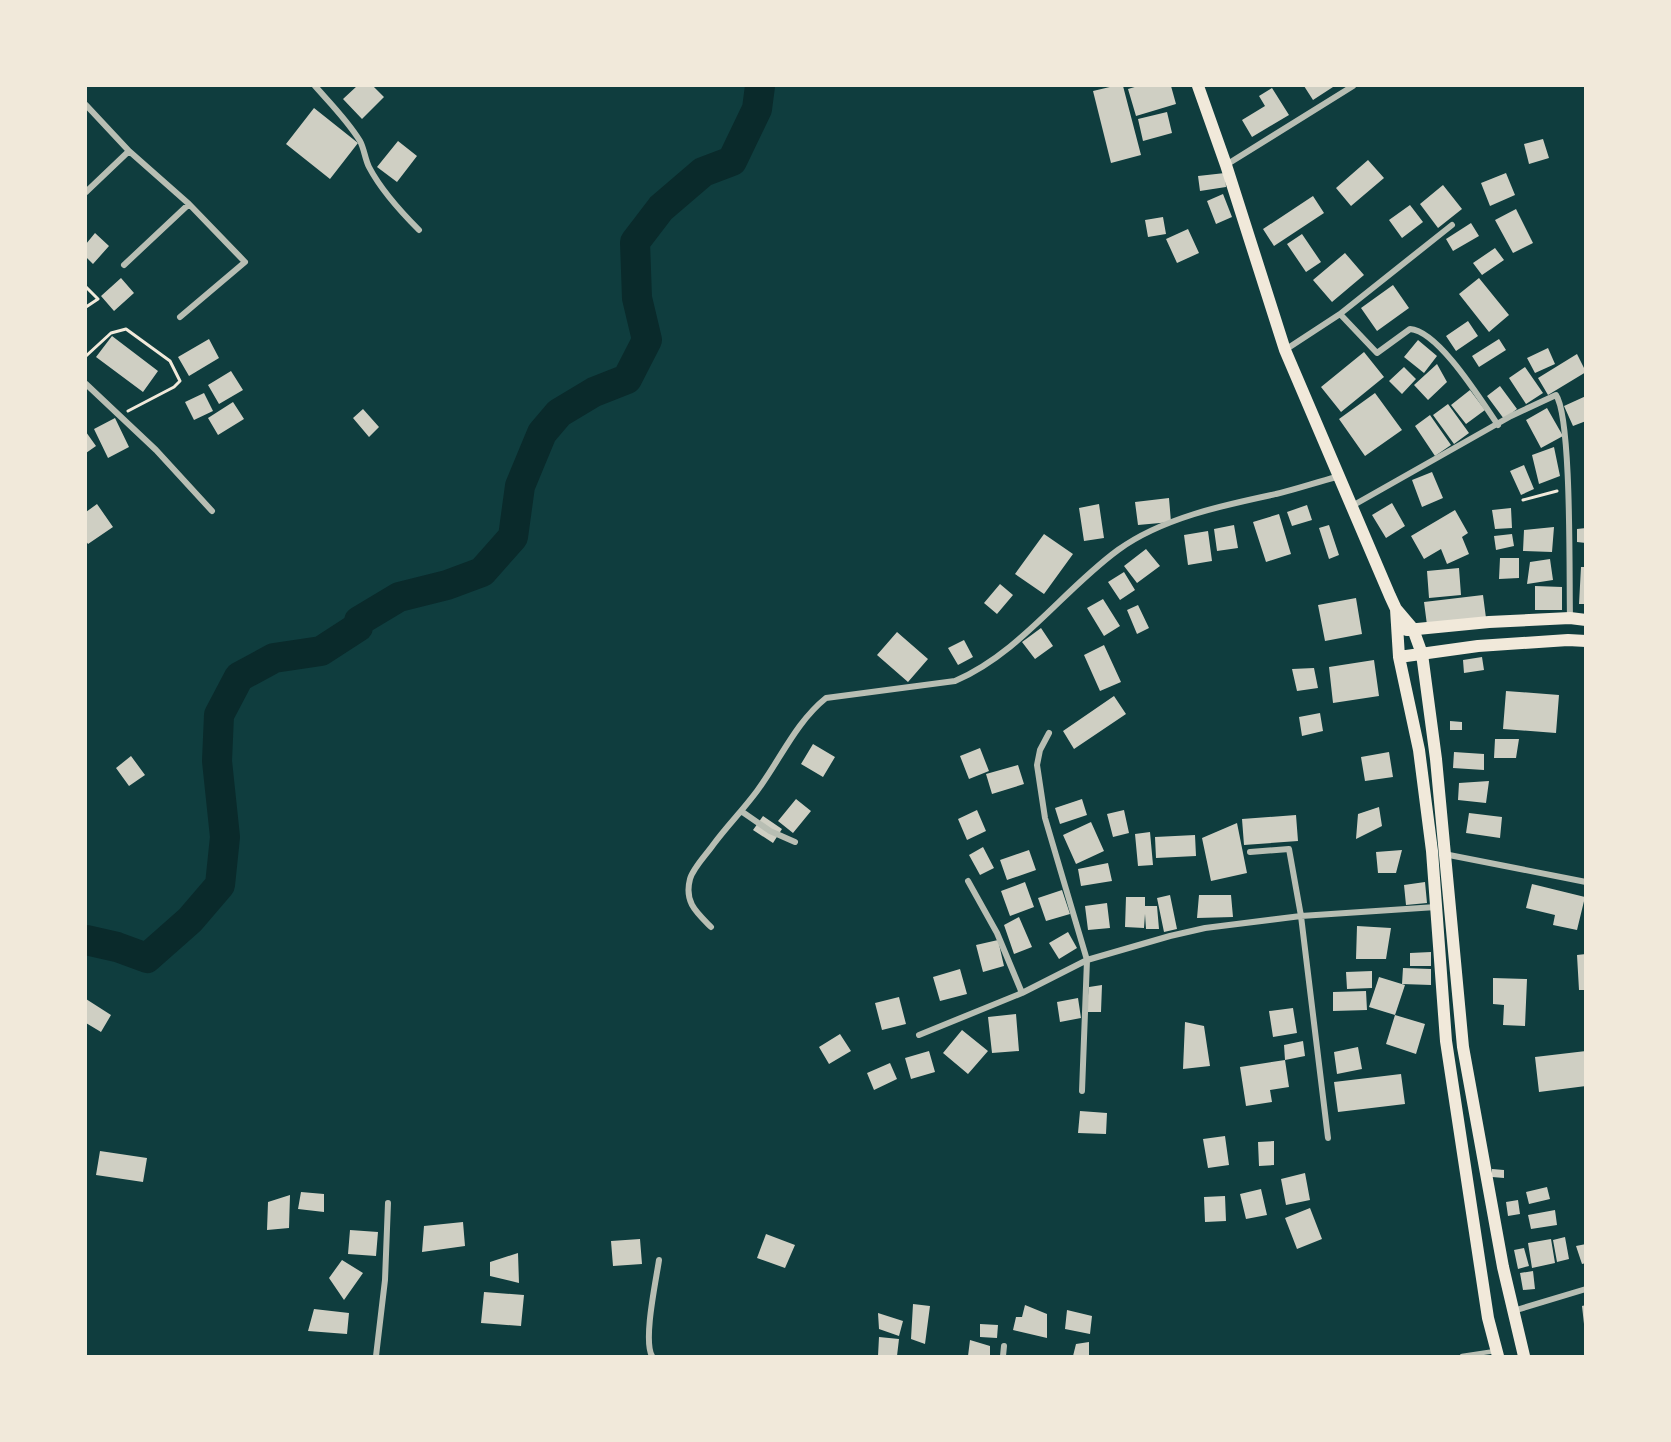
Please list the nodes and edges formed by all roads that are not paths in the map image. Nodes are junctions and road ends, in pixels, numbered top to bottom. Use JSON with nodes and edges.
{"nodes":[{"id":1,"x":315,"y":86,"type":"edge"},
{"id":2,"x":1198,"y":86,"type":"edge"},
{"id":3,"x":1353,"y":86,"type":"edge"},
{"id":4,"x":86,"y":105,"type":"edge"},
{"id":5,"x":129,"y":151,"type":"junction"},
{"id":6,"x":1226,"y":165,"type":"junction"},
{"id":7,"x":86,"y":192,"type":"edge"},
{"id":8,"x":189,"y":204,"type":"junction"},
{"id":9,"x":1452,"y":225,"type":"dead end"},
{"id":10,"x":419,"y":230,"type":"dead end"},
{"id":11,"x":124,"y":265,"type":"dead end"},
{"id":12,"x":1340,"y":314,"type":"junction"},
{"id":13,"x":180,"y":317,"type":"dead end"},
{"id":14,"x":1285,"y":350,"type":"junction"},
{"id":15,"x":86,"y":384,"type":"edge"},
{"id":16,"x":1498,"y":425,"type":"junction"},
{"id":17,"x":1337,"y":477,"type":"junction"},
{"id":18,"x":1352,"y":506,"type":"junction"},
{"id":19,"x":212,"y":511,"type":"dead end"},
{"id":20,"x":1396,"y":609,"type":"junction"},
{"id":21,"x":1570,"y":618,"type":"junction"},
{"id":22,"x":1586,"y":620,"type":"edge"},
{"id":23,"x":1413,"y":629,"type":"junction"},
{"id":24,"x":1397,"y":633,"type":"junction"},
{"id":25,"x":1586,"y":642,"type":"edge"},
{"id":26,"x":1422,"y":654,"type":"junction"},
{"id":27,"x":1399,"y":657,"type":"junction"},
{"id":28,"x":1048,"y":733,"type":"dead end"},
{"id":29,"x":741,"y":811,"type":"junction"},
{"id":30,"x":795,"y":842,"type":"dead end"},
{"id":31,"x":1250,"y":852,"type":"dead end"},
{"id":32,"x":1438,"y":852,"type":"junction"},
{"id":33,"x":968,"y":881,"type":"dead end"},
{"id":34,"x":1586,"y":882,"type":"edge"},
{"id":35,"x":1436,"y":907,"type":"junction"},
{"id":36,"x":1301,"y":916,"type":"junction"},
{"id":37,"x":711,"y":927,"type":"dead end"},
{"id":38,"x":1088,"y":960,"type":"junction"},
{"id":39,"x":1022,"y":993,"type":"junction"},
{"id":40,"x":920,"y":1035,"type":"dead end"},
{"id":41,"x":1082,"y":1091,"type":"dead end"},
{"id":42,"x":1328,"y":1138,"type":"dead end"},
{"id":43,"x":388,"y":1203,"type":"dead end"},
{"id":44,"x":659,"y":1260,"type":"dead end"},
{"id":45,"x":1586,"y":1289,"type":"edge"},
{"id":46,"x":1512,"y":1311,"type":"junction"},
{"id":47,"x":1004,"y":1346,"type":"dead end"},
{"id":48,"x":1498,"y":1353,"type":"edge"},
{"id":49,"x":376,"y":1356,"type":"edge"},
{"id":50,"x":652,"y":1356,"type":"edge"},
{"id":51,"x":1003,"y":1356,"type":"edge"},
{"id":52,"x":1462,"y":1356,"type":"edge"},
{"id":53,"x":1524,"y":1356,"type":"edge"}],
"edges":[{"from":1,"to":10,"type":"street"},
{"from":2,"to":6,"type":"main road"},
{"from":3,"to":6,"type":"street"},
{"from":4,"to":5,"type":"street"},
{"from":5,"to":7,"type":"street"},
{"from":5,"to":8,"type":"street"},
{"from":6,"to":14,"type":"main road"},
{"from":8,"to":11,"type":"street"},
{"from":8,"to":13,"type":"street"},
{"from":9,"to":12,"type":"street"},
{"from":12,"to":14,"type":"street"},
{"from":12,"to":16,"type":"street"},
{"from":14,"to":17,"type":"main road"},
{"from":15,"to":19,"type":"street"},
{"from":16,"to":18,"type":"street"},
{"from":16,"to":21,"type":"street"},
{"from":17,"to":18,"type":"main road"},
{"from":17,"to":29,"type":"street"},
{"from":18,"to":20,"type":"main road"},
{"from":20,"to":23,"type":"main road"},
{"from":20,"to":24,"type":"main road"},
{"from":21,"to":22,"type":"main road"},
{"from":21,"to":23,"type":"main road"},
{"from":23,"to":24,"type":"main road"},
{"from":23,"to":26,"type":"main road"},
{"from":24,"to":27,"type":"main road"},
{"from":25,"to":26,"type":"main road"},
{"from":26,"to":27,"type":"main road"},
{"from":26,"to":32,"type":"main road"},
{"from":27,"to":32,"type":"main road"},
{"from":28,"to":38,"type":"street"},
{"from":29,"to":30,"type":"street"},
{"from":29,"to":37,"type":"street"},
{"from":31,"to":36,"type":"street"},
{"from":32,"to":34,"type":"street"},
{"from":32,"to":35,"type":"main road"},
{"from":32,"to":46,"type":"main road"},
{"from":33,"to":39,"type":"street"},
{"from":35,"to":36,"type":"street"},
{"from":35,"to":48,"type":"main road"},
{"from":36,"to":38,"type":"street"},
{"from":36,"to":42,"type":"street"},
{"from":38,"to":39,"type":"street"},
{"from":38,"to":41,"type":"street"},
{"from":39,"to":40,"type":"street"},
{"from":43,"to":49,"type":"street"},
{"from":44,"to":50,"type":"street"},
{"from":45,"to":46,"type":"street"},
{"from":46,"to":53,"type":"main road"},
{"from":47,"to":51,"type":"street"},
{"from":48,"to":52,"type":"lane"}]}
